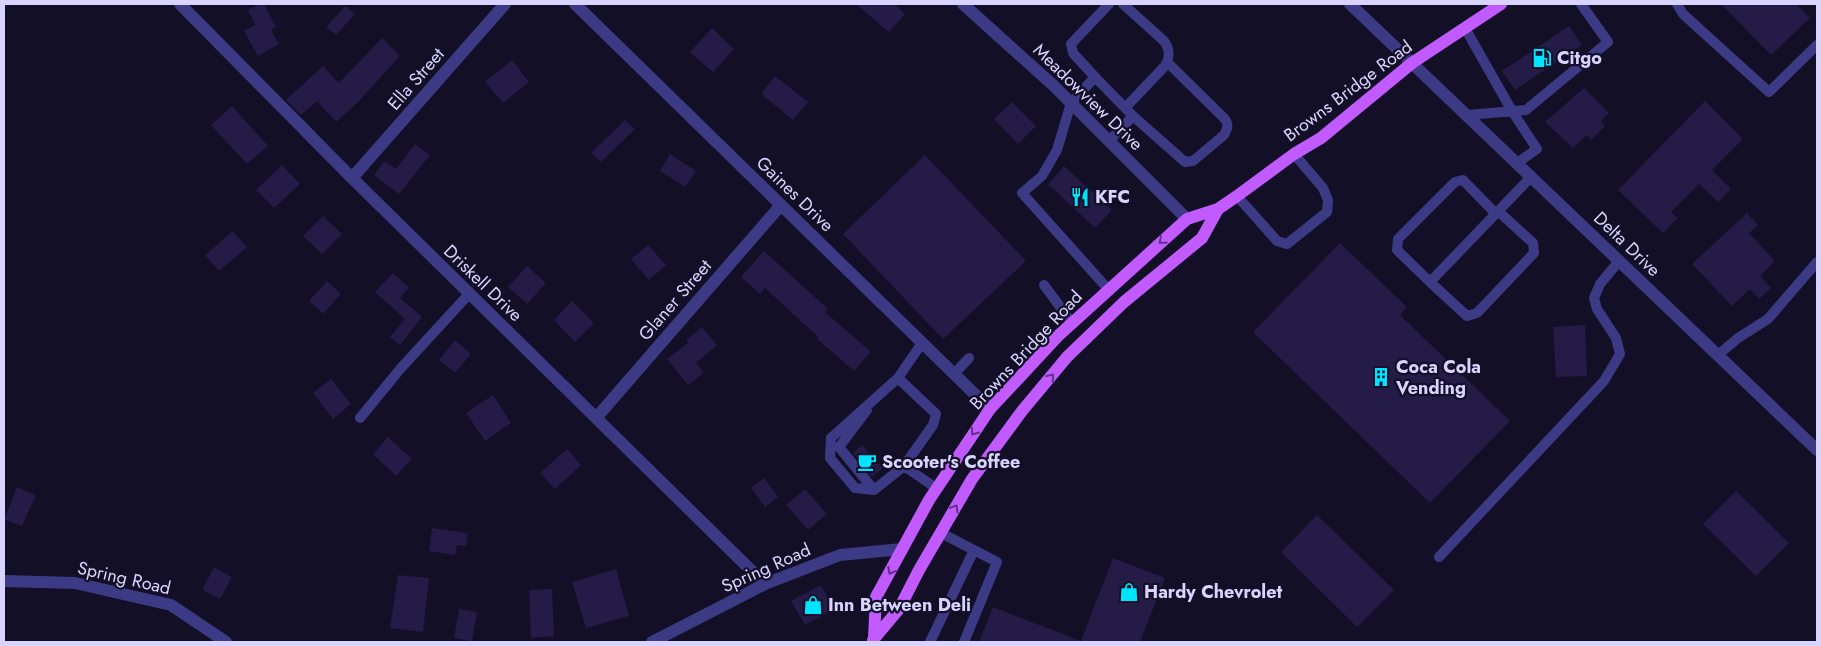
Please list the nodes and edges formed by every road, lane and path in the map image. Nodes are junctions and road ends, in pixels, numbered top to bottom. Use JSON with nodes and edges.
{"nodes":[{"id":1,"x":180,"y":4,"type":"edge"},
{"id":2,"x":506,"y":4,"type":"edge"},
{"id":3,"x":575,"y":4,"type":"edge"},
{"id":4,"x":963,"y":4,"type":"edge"},
{"id":5,"x":1109,"y":4,"type":"edge"},
{"id":6,"x":1123,"y":4,"type":"edge"},
{"id":7,"x":1350,"y":4,"type":"edge"},
{"id":8,"x":1501,"y":4,"type":"edge"},
{"id":9,"x":1581,"y":4,"type":"edge"},
{"id":10,"x":1676,"y":4,"type":"edge"},
{"id":11,"x":1465,"y":28,"type":"junction"},
{"id":12,"x":1817,"y":45,"type":"edge"},
{"id":13,"x":1168,"y":63,"type":"junction"},
{"id":14,"x":1412,"y":63,"type":"junction"},
{"id":15,"x":1095,"y":77,"type":"junction"},
{"id":16,"x":1071,"y":103,"type":"junction"},
{"id":17,"x":1125,"y":108,"type":"junction"},
{"id":18,"x":1512,"y":111,"type":"junction"},
{"id":19,"x":1466,"y":115,"type":"junction"},
{"id":20,"x":1133,"y":116,"type":"junction"},
{"id":21,"x":1109,"y":141,"type":"junction"},
{"id":22,"x":1294,"y":154,"type":"junction"},
{"id":23,"x":1517,"y":163,"type":"junction"},
{"id":24,"x":1532,"y":177,"type":"junction"},
{"id":25,"x":352,"y":178,"type":"junction"},
{"id":26,"x":1237,"y":196,"type":"junction"},
{"id":27,"x":781,"y":205,"type":"junction"},
{"id":28,"x":1218,"y":209,"type":"junction"},
{"id":29,"x":1497,"y":213,"type":"junction"},
{"id":30,"x":1187,"y":219,"type":"junction"},
{"id":31,"x":1619,"y":261,"type":"junction"},
{"id":32,"x":1817,"y":262,"type":"edge"},
{"id":33,"x":1430,"y":282,"type":"junction"},
{"id":34,"x":1044,"y":285,"type":"dead end"},
{"id":35,"x":1108,"y":289,"type":"junction"},
{"id":36,"x":469,"y":294,"type":"junction"},
{"id":37,"x":1072,"y":323,"type":"junction"},
{"id":38,"x":922,"y":343,"type":"junction"},
{"id":39,"x":1718,"y":355,"type":"junction"},
{"id":40,"x":969,"y":358,"type":"dead end"},
{"id":41,"x":954,"y":374,"type":"junction"},
{"id":42,"x":898,"y":378,"type":"junction"},
{"id":43,"x":990,"y":409,"type":"junction"},
{"id":44,"x":360,"y":418,"type":"dead end"},
{"id":45,"x":596,"y":418,"type":"junction"},
{"id":46,"x":1817,"y":450,"type":"edge"},
{"id":47,"x":904,"y":466,"type":"junction"},
{"id":48,"x":936,"y":488,"type":"junction"},
{"id":49,"x":941,"y":533,"type":"junction"},
{"id":50,"x":902,"y":549,"type":"junction"},
{"id":51,"x":974,"y":550,"type":"junction"},
{"id":52,"x":1440,"y":558,"type":"dead end"},
{"id":53,"x":4,"y":581,"type":"edge"},
{"id":54,"x":765,"y":584,"type":"junction"},
{"id":55,"x":873,"y":640,"type":"edge"},
{"id":56,"x":656,"y":641,"type":"edge"},
{"id":57,"x":226,"y":642,"type":"edge"},
{"id":58,"x":930,"y":642,"type":"edge"},
{"id":59,"x":964,"y":642,"type":"edge"}],
"edges":[{"from":1,"to":25,"type":"street","name":"Driskell Drive"},
{"from":2,"to":25,"type":"street","name":"Ella Street"},
{"from":3,"to":27,"type":"street","name":"Gaines Drive"},
{"from":4,"to":16,"type":"street","name":"Meadowview Drive"},
{"from":5,"to":15,"type":"lane"},
{"from":6,"to":13,"type":"lane"},
{"from":7,"to":14,"type":"street","name":"Delta Drive"},
{"from":8,"to":11,"type":"main road","name":"Browns Bridge Road"},
{"from":9,"to":18,"type":"lane"},
{"from":10,"to":12,"type":"lane"},
{"from":11,"to":14,"type":"main road","name":"Browns Bridge Road"},
{"from":11,"to":18,"type":"lane"},
{"from":13,"to":17,"type":"lane"},
{"from":13,"to":20,"type":"lane"},
{"from":14,"to":19,"type":"street","name":"Delta Drive"},
{"from":14,"to":22,"type":"main road","name":"Browns Bridge Road"},
{"from":15,"to":16,"type":"lane"},
{"from":15,"to":17,"type":"lane"},
{"from":16,"to":21,"type":"street","name":"Meadowview Drive"},
{"from":16,"to":35,"type":"lane"},
{"from":17,"to":20,"type":"lane"},
{"from":18,"to":19,"type":"lane"},
{"from":18,"to":23,"type":"lane"},
{"from":19,"to":23,"type":"street","name":"Delta Drive"},
{"from":20,"to":21,"type":"lane"},
{"from":21,"to":30,"type":"street","name":"Meadowview Drive"},
{"from":22,"to":26,"type":"main road","name":"Browns Bridge Road"},
{"from":22,"to":26,"type":"lane"},
{"from":23,"to":24,"type":"street","name":"Delta Drive"},
{"from":24,"to":29,"type":"lane"},
{"from":24,"to":31,"type":"street","name":"Delta Drive"},
{"from":25,"to":36,"type":"street","name":"Driskell Drive"},
{"from":26,"to":28,"type":"main road","name":"Browns Bridge Road"},
{"from":27,"to":38,"type":"street","name":"Gaines Drive"},
{"from":27,"to":45,"type":"street","name":"Glaner Street"},
{"from":28,"to":30,"type":"main road","name":"Browns Bridge Road"},
{"from":49,"to":28,"type":"main road","name":"Browns Bridge Road","one_way":true},
{"from":29,"to":33,"type":"lane"},
{"from":29,"to":33,"type":"lane"},
{"from":29,"to":33,"type":"lane"},
{"from":30,"to":35,"type":"main road","name":"Browns Bridge Road","one_way":true},
{"from":31,"to":39,"type":"street","name":"Delta Drive"},
{"from":31,"to":52,"type":"lane"},
{"from":32,"to":39,"type":"lane"},
{"from":34,"to":37,"type":"lane"},
{"from":35,"to":37,"type":"main road","name":"Browns Bridge Road"},
{"from":36,"to":44,"type":"lane"},
{"from":36,"to":45,"type":"street","name":"Driskell Drive"},
{"from":37,"to":43,"type":"main road","name":"Browns Bridge Road"},
{"from":38,"to":41,"type":"street","name":"Gaines Drive"},
{"from":38,"to":42,"type":"lane"},
{"from":39,"to":46,"type":"street","name":"Delta Drive"},
{"from":40,"to":41,"type":"lane"},
{"from":41,"to":43,"type":"street","name":"Gaines Drive"},
{"from":42,"to":47,"type":"lane"},
{"from":42,"to":47,"type":"lane"},
{"from":43,"to":48,"type":"main road","name":"Browns Bridge Road","one_way":true},
{"from":45,"to":54,"type":"street","name":"Driskell Drive"},
{"from":47,"to":48,"type":"lane"},
{"from":48,"to":50,"type":"main road","name":"Browns Bridge Road"},
{"from":49,"to":51,"type":"lane"},
{"from":49,"to":55,"type":"main road","name":"Browns Bridge Road"},
{"from":50,"to":54,"type":"street","name":"Spring Road"},
{"from":50,"to":55,"type":"main road","name":"Browns Bridge Road","one_way":true},
{"from":51,"to":58,"type":"lane"},
{"from":51,"to":59,"type":"lane"},
{"from":53,"to":57,"type":"street","name":"Spring Road"},
{"from":54,"to":56,"type":"street","name":"Spring Road"}]}
